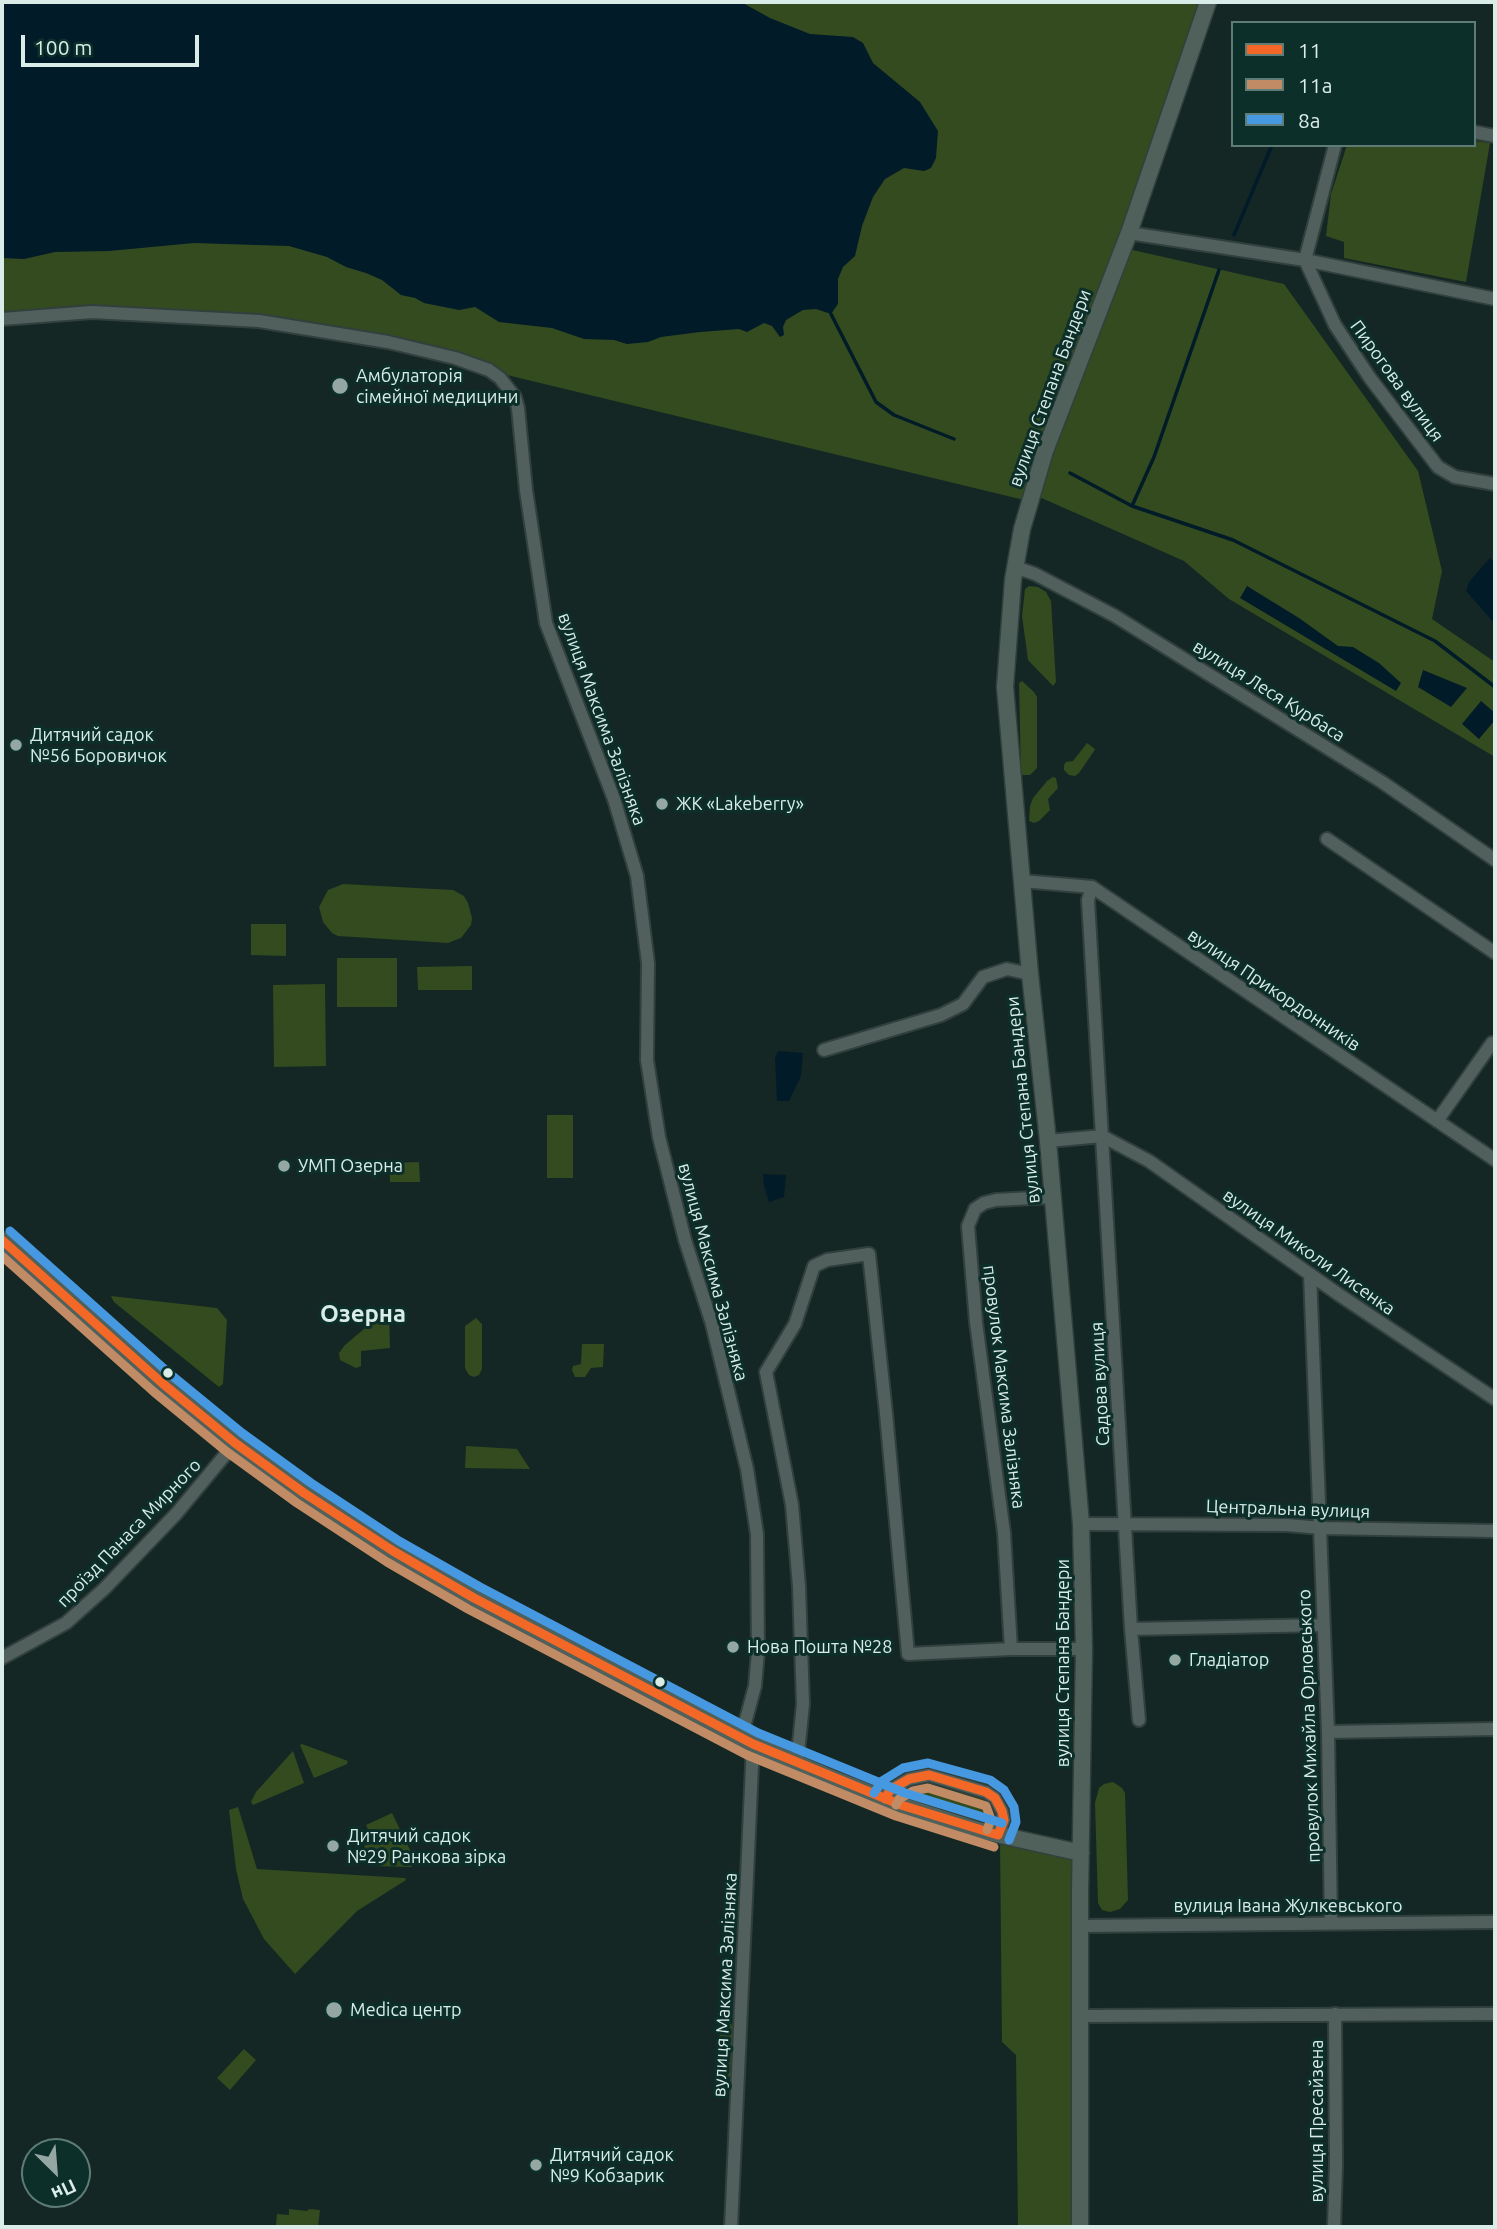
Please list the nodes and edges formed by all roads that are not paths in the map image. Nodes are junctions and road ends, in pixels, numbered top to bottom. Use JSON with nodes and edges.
{"nodes":[{"id":1,"x":1208,"y":2,"type":"edge"},
{"id":2,"x":1476,"y":132,"type":"edge"},
{"id":3,"x":1495,"y":136,"type":"edge"},
{"id":4,"x":1334,"y":147,"type":"edge"},
{"id":5,"x":1129,"y":233,"type":"junction"},
{"id":6,"x":1305,"y":260,"type":"junction"},
{"id":7,"x":1495,"y":299,"type":"edge"},
{"id":8,"x":2,"y":319,"type":"edge"},
{"id":9,"x":1495,"y":484,"type":"edge"},
{"id":10,"x":1015,"y":567,"type":"junction"},
{"id":11,"x":1327,"y":839,"type":"dead end"},
{"id":12,"x":1495,"y":860,"type":"edge"},
{"id":13,"x":1022,"y":881,"type":"junction"},
{"id":14,"x":1092,"y":887,"type":"junction"},
{"id":15,"x":1495,"y":953,"type":"edge"},
{"id":16,"x":1030,"y":974,"type":"junction"},
{"id":17,"x":1492,"y":1043,"type":"dead end"},
{"id":18,"x":824,"y":1050,"type":"dead end"},
{"id":19,"x":1437,"y":1121,"type":"junction"},
{"id":20,"x":1102,"y":1136,"type":"junction"},
{"id":21,"x":1048,"y":1141,"type":"junction"},
{"id":22,"x":1495,"y":1160,"type":"edge"},
{"id":23,"x":1052,"y":1197,"type":"junction"},
{"id":24,"x":2,"y":1240,"type":"edge"},
{"id":25,"x":1310,"y":1274,"type":"junction"},
{"id":26,"x":1495,"y":1399,"type":"edge"},
{"id":27,"x":235,"y":1443,"type":"junction"},
{"id":28,"x":1081,"y":1524,"type":"junction"},
{"id":29,"x":1125,"y":1524,"type":"junction"},
{"id":30,"x":1321,"y":1528,"type":"junction"},
{"id":31,"x":1495,"y":1531,"type":"edge"},
{"id":32,"x":1324,"y":1625,"type":"junction"},
{"id":33,"x":1131,"y":1629,"type":"junction"},
{"id":34,"x":1011,"y":1649,"type":"junction"},
{"id":35,"x":1084,"y":1649,"type":"junction"},
{"id":36,"x":2,"y":1658,"type":"edge"},
{"id":37,"x":1139,"y":1720,"type":"dead end"},
{"id":38,"x":1495,"y":1729,"type":"edge"},
{"id":39,"x":1328,"y":1732,"type":"junction"},
{"id":40,"x":747,"y":1741,"type":"junction"},
{"id":41,"x":797,"y":1763,"type":"junction"},
{"id":42,"x":885,"y":1798,"type":"junction"},
{"id":43,"x":998,"y":1835,"type":"junction"},
{"id":44,"x":1081,"y":1853,"type":"junction"},
{"id":45,"x":1495,"y":1922,"type":"edge"},
{"id":46,"x":1331,"y":1923,"type":"junction"},
{"id":47,"x":1080,"y":1926,"type":"junction"},
{"id":48,"x":1335,"y":2014,"type":"junction"},
{"id":49,"x":1495,"y":2014,"type":"edge"},
{"id":50,"x":1080,"y":2016,"type":"junction"},
{"id":51,"x":732,"y":2227,"type":"edge"},
{"id":52,"x":1080,"y":2227,"type":"edge"},
{"id":53,"x":1334,"y":2227,"type":"edge"}],
"edges":[{"from":1,"to":5,"type":"main road","name":"вулиця Степана Бандери"},
{"from":2,"to":3,"type":"street"},
{"from":4,"to":6,"type":"street"},
{"from":5,"to":6,"type":"street"},
{"from":5,"to":10,"type":"main road","name":"вулиця Степана Бандери"},
{"from":6,"to":7,"type":"street"},
{"from":6,"to":9,"type":"street","name":"Пирогова вулиця"},
{"from":8,"to":40,"type":"street","name":"вулиця Максима Залізняка"},
{"from":10,"to":12,"type":"street","name":"вулиця Леся Курбаса"},
{"from":10,"to":13,"type":"main road","name":"вулиця Степана Бандери"},
{"from":11,"to":15,"type":"street"},
{"from":13,"to":14,"type":"street","name":"вулиця Прикордонників"},
{"from":13,"to":16,"type":"main road","name":"вулиця Степана Бандери"},
{"from":14,"to":19,"type":"street","name":"вулиця Прикордонників"},
{"from":14,"to":20,"type":"street","name":"Садова вулиця"},
{"from":16,"to":18,"type":"street"},
{"from":16,"to":21,"type":"main road","name":"вулиця Степана Бандери"},
{"from":17,"to":19,"type":"street"},
{"from":19,"to":22,"type":"street","name":"вулиця Прикордонників"},
{"from":20,"to":21,"type":"street"},
{"from":20,"to":25,"type":"street","name":"вулиця Миколи Лисенка"},
{"from":20,"to":29,"type":"street","name":"Садова вулиця"},
{"from":21,"to":23,"type":"main road","name":"вулиця Степана Бандери"},
{"from":23,"to":28,"type":"main road","name":"вулиця Степана Бандери"},
{"from":23,"to":34,"type":"street","name":"провулок Максима Залізняка"},
{"from":24,"to":27,"type":"main road"},
{"from":25,"to":26,"type":"street","name":"вулиця Миколи Лисенка"},
{"from":25,"to":30,"type":"street","name":"провулок Михайла Орловського"},
{"from":27,"to":36,"type":"street","name":"проїзд Панаса Мирного"},
{"from":27,"to":40,"type":"main road"},
{"from":28,"to":29,"type":"street","name":"Центральна вулиця"},
{"from":28,"to":35,"type":"main road","name":"вулиця Степана Бандери"},
{"from":29,"to":30,"type":"street","name":"Центральна вулиця"},
{"from":29,"to":33,"type":"street","name":"Садова вулиця"},
{"from":30,"to":31,"type":"street","name":"Центральна вулиця"},
{"from":30,"to":32,"type":"street","name":"провулок Михайла Орловського"},
{"from":32,"to":33,"type":"street"},
{"from":32,"to":39,"type":"street","name":"провулок Михайла Орловського"},
{"from":33,"to":37,"type":"street","name":"Садова вулиця"},
{"from":34,"to":35,"type":"street"},
{"from":34,"to":41,"type":"street","name":"вулиця Максима Залізняка"},
{"from":35,"to":44,"type":"main road","name":"вулиця Степана Бандери"},
{"from":38,"to":39,"type":"street"},
{"from":39,"to":46,"type":"street","name":"провулок Михайла Орловського"},
{"from":40,"to":41,"type":"main road"},
{"from":40,"to":51,"type":"street","name":"вулиця Максима Залізняка"},
{"from":41,"to":42,"type":"main road"},
{"from":42,"to":43,"type":"main road"},
{"from":42,"to":43,"type":"street"},
{"from":43,"to":44,"type":"main road"},
{"from":44,"to":47,"type":"main road","name":"вулиця Степана Бандери"},
{"from":45,"to":46,"type":"street","name":"вулиця Івана Жулкевського"},
{"from":46,"to":47,"type":"street","name":"вулиця Івана Жулкевського"},
{"from":47,"to":50,"type":"main road","name":"вулиця Степана Бандери"},
{"from":48,"to":49,"type":"street"},
{"from":48,"to":50,"type":"street"},
{"from":48,"to":53,"type":"street","name":"вулиця Пресайзена"},
{"from":50,"to":52,"type":"main road","name":"вулиця Степана Бандери"}]}
